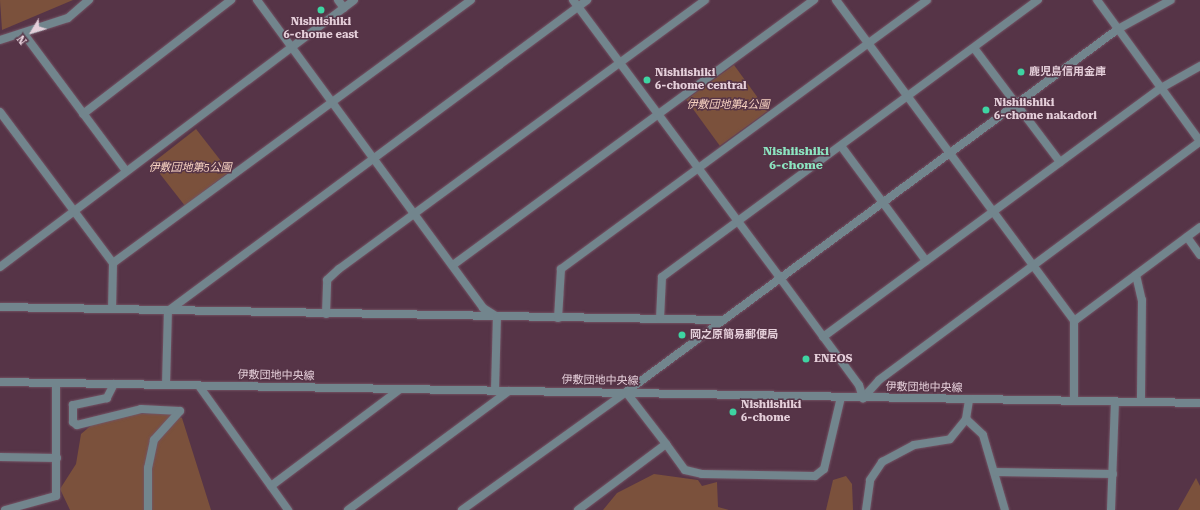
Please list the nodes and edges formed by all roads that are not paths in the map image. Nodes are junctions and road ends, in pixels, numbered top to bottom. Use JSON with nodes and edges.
{"nodes":[{"id":1,"x":89,"y":0,"type":"edge"},
{"id":2,"x":231,"y":0,"type":"edge"},
{"id":3,"x":257,"y":0,"type":"edge"},
{"id":4,"x":338,"y":0,"type":"edge"},
{"id":5,"x":354,"y":0,"type":"edge"},
{"id":6,"x":471,"y":0,"type":"edge"},
{"id":7,"x":587,"y":0,"type":"edge"},
{"id":8,"x":705,"y":0,"type":"edge"},
{"id":9,"x":814,"y":0,"type":"edge"},
{"id":10,"x":836,"y":0,"type":"edge"},
{"id":11,"x":927,"y":0,"type":"edge"},
{"id":12,"x":1038,"y":0,"type":"edge"},
{"id":13,"x":1097,"y":0,"type":"edge"},
{"id":14,"x":1171,"y":0,"type":"edge"},
{"id":15,"x":576,"y":3,"type":"edge"},
{"id":16,"x":344,"y":8,"type":"junction"},
{"id":17,"x":1118,"y":29,"type":"junction"},
{"id":18,"x":24,"y":34,"type":"junction"},
{"id":19,"x":0,"y":40,"type":"edge"},
{"id":20,"x":869,"y":44,"type":"junction"},
{"id":21,"x":292,"y":46,"type":"junction"},
{"id":22,"x":974,"y":48,"type":"junction"},
{"id":23,"x":621,"y":63,"type":"junction"},
{"id":24,"x":1200,"y":66,"type":"edge"},
{"id":25,"x":1161,"y":88,"type":"junction"},
{"id":26,"x":908,"y":97,"type":"junction"},
{"id":27,"x":332,"y":102,"type":"junction"},
{"id":28,"x":1016,"y":104,"type":"junction"},
{"id":29,"x":0,"y":112,"type":"edge"},
{"id":30,"x":83,"y":114,"type":"junction"},
{"id":31,"x":659,"y":114,"type":"junction"},
{"id":32,"x":1200,"y":141,"type":"edge"},
{"id":33,"x":841,"y":146,"type":"junction"},
{"id":34,"x":950,"y":154,"type":"junction"},
{"id":35,"x":374,"y":157,"type":"junction"},
{"id":36,"x":1060,"y":162,"type":"junction"},
{"id":37,"x":698,"y":166,"type":"junction"},
{"id":38,"x":126,"y":171,"type":"junction"},
{"id":39,"x":883,"y":203,"type":"junction"},
{"id":40,"x":74,"y":211,"type":"junction"},
{"id":41,"x":993,"y":212,"type":"junction"},
{"id":42,"x":415,"y":213,"type":"junction"},
{"id":43,"x":738,"y":221,"type":"junction"},
{"id":44,"x":1200,"y":227,"type":"edge"},
{"id":45,"x":1187,"y":237,"type":"junction"},
{"id":46,"x":1200,"y":255,"type":"edge"},
{"id":47,"x":926,"y":261,"type":"junction"},
{"id":48,"x":113,"y":263,"type":"junction"},
{"id":49,"x":454,"y":266,"type":"junction"},
{"id":50,"x":0,"y":267,"type":"edge"},
{"id":51,"x":1034,"y":267,"type":"junction"},
{"id":52,"x":1136,"y":275,"type":"junction"},
{"id":53,"x":780,"y":278,"type":"junction"},
{"id":54,"x":0,"y":307,"type":"edge"},
{"id":55,"x":112,"y":309,"type":"junction"},
{"id":56,"x":168,"y":311,"type":"junction"},
{"id":57,"x":326,"y":314,"type":"junction"},
{"id":58,"x":496,"y":317,"type":"junction"},
{"id":59,"x":558,"y":318,"type":"junction"},
{"id":60,"x":660,"y":319,"type":"junction"},
{"id":61,"x":723,"y":320,"type":"junction"},
{"id":62,"x":1074,"y":321,"type":"junction"},
{"id":63,"x":823,"y":337,"type":"junction"},
{"id":64,"x":0,"y":382,"type":"edge"},
{"id":65,"x":56,"y":383,"type":"junction"},
{"id":66,"x":114,"y":384,"type":"junction"},
{"id":67,"x":166,"y":385,"type":"junction"},
{"id":68,"x":199,"y":386,"type":"junction"},
{"id":69,"x":400,"y":389,"type":"junction"},
{"id":70,"x":495,"y":391,"type":"junction"},
{"id":71,"x":509,"y":391,"type":"junction"},
{"id":72,"x":626,"y":392,"type":"junction"},
{"id":73,"x":841,"y":397,"type":"junction"},
{"id":74,"x":863,"y":398,"type":"junction"},
{"id":75,"x":969,"y":399,"type":"junction"},
{"id":76,"x":1074,"y":401,"type":"junction"},
{"id":77,"x":1115,"y":402,"type":"junction"},
{"id":78,"x":1141,"y":402,"type":"junction"},
{"id":79,"x":1200,"y":403,"type":"edge"},
{"id":80,"x":966,"y":420,"type":"junction"},
{"id":81,"x":666,"y":444,"type":"junction"},
{"id":82,"x":0,"y":457,"type":"edge"},
{"id":83,"x":57,"y":458,"type":"junction"},
{"id":84,"x":995,"y":472,"type":"junction"},
{"id":85,"x":1113,"y":474,"type":"junction"},
{"id":86,"x":271,"y":486,"type":"junction"},
{"id":87,"x":5,"y":510,"type":"edge"},
{"id":88,"x":148,"y":510,"type":"edge"},
{"id":89,"x":288,"y":510,"type":"edge"},
{"id":90,"x":348,"y":510,"type":"edge"},
{"id":91,"x":462,"y":510,"type":"edge"},
{"id":92,"x":578,"y":510,"type":"edge"},
{"id":93,"x":866,"y":510,"type":"edge"},
{"id":94,"x":1005,"y":510,"type":"edge"},
{"id":95,"x":1111,"y":510,"type":"edge"}],
"edges":[{"from":1,"to":18,"type":"street"},
{"from":2,"to":30,"type":"street"},
{"from":3,"to":21,"type":"street"},
{"from":4,"to":16,"type":"street"},
{"from":5,"to":16,"type":"street"},
{"from":6,"to":27,"type":"street"},
{"from":7,"to":15,"type":"street"},
{"from":8,"to":23,"type":"street"},
{"from":9,"to":31,"type":"street"},
{"from":10,"to":20,"type":"street"},
{"from":11,"to":20,"type":"street"},
{"from":12,"to":22,"type":"street"},
{"from":13,"to":17,"type":"street"},
{"from":14,"to":17,"type":"street"},
{"from":15,"to":23,"type":"street"},
{"from":15,"to":35,"type":"street"},
{"from":16,"to":21,"type":"street"},
{"from":17,"to":25,"type":"street"},
{"from":17,"to":28,"type":"street"},
{"from":18,"to":19,"type":"street"},
{"from":18,"to":30,"type":"street"},
{"from":20,"to":26,"type":"street"},
{"from":20,"to":37,"type":"street"},
{"from":21,"to":27,"type":"street"},
{"from":21,"to":38,"type":"street"},
{"from":22,"to":26,"type":"street"},
{"from":22,"to":28,"type":"street"},
{"from":23,"to":31,"type":"street"},
{"from":23,"to":42,"type":"street"},
{"from":24,"to":25,"type":"street"},
{"from":25,"to":32,"type":"street"},
{"from":25,"to":36,"type":"street"},
{"from":26,"to":33,"type":"street"},
{"from":26,"to":34,"type":"street"},
{"from":27,"to":35,"type":"street"},
{"from":27,"to":48,"type":"street"},
{"from":28,"to":34,"type":"street"},
{"from":28,"to":36,"type":"street"},
{"from":29,"to":40,"type":"street"},
{"from":30,"to":38,"type":"street"},
{"from":31,"to":37,"type":"street"},
{"from":31,"to":49,"type":"street"},
{"from":32,"to":51,"type":"street"},
{"from":33,"to":39,"type":"street"},
{"from":33,"to":43,"type":"street"},
{"from":34,"to":39,"type":"street"},
{"from":34,"to":41,"type":"street"},
{"from":35,"to":42,"type":"street"},
{"from":35,"to":56,"type":"street"},
{"from":36,"to":41,"type":"street"},
{"from":37,"to":43,"type":"street"},
{"from":37,"to":59,"type":"street"},
{"from":38,"to":40,"type":"street"},
{"from":39,"to":47,"type":"street"},
{"from":39,"to":53,"type":"street"},
{"from":40,"to":48,"type":"street"},
{"from":40,"to":50,"type":"street"},
{"from":41,"to":47,"type":"street"},
{"from":41,"to":51,"type":"street"},
{"from":42,"to":49,"type":"street"},
{"from":42,"to":57,"type":"street"},
{"from":43,"to":53,"type":"street"},
{"from":43,"to":60,"type":"street"},
{"from":44,"to":45,"type":"street"},
{"from":45,"to":46,"type":"street"},
{"from":45,"to":52,"type":"street"},
{"from":47,"to":63,"type":"street"},
{"from":48,"to":55,"type":"street"},
{"from":49,"to":58,"type":"street"},
{"from":51,"to":62,"type":"street"},
{"from":51,"to":74,"type":"street"},
{"from":52,"to":62,"type":"street"},
{"from":52,"to":78,"type":"street"},
{"from":53,"to":61,"type":"street"},
{"from":53,"to":63,"type":"street"},
{"from":54,"to":55,"type":"street"},
{"from":55,"to":56,"type":"street"},
{"from":56,"to":57,"type":"street"},
{"from":56,"to":67,"type":"street"},
{"from":57,"to":58,"type":"street"},
{"from":58,"to":59,"type":"street"},
{"from":58,"to":70,"type":"street"},
{"from":59,"to":60,"type":"street"},
{"from":60,"to":61,"type":"street"},
{"from":61,"to":72,"type":"street"},
{"from":62,"to":76,"type":"street"},
{"from":63,"to":74,"type":"street"},
{"from":64,"to":65,"type":"street","name":"伊敷団地中央線"},
{"from":65,"to":66,"type":"street","name":"伊敷団地中央線"},
{"from":65,"to":83,"type":"street"},
{"from":66,"to":67,"type":"street","name":"伊敷団地中央線"},
{"from":66,"to":88,"type":"street"},
{"from":67,"to":68,"type":"street","name":"伊敷団地中央線"},
{"from":68,"to":69,"type":"street","name":"伊敷団地中央線"},
{"from":68,"to":86,"type":"street"},
{"from":69,"to":70,"type":"street","name":"伊敷団地中央線"},
{"from":69,"to":86,"type":"street"},
{"from":70,"to":71,"type":"street","name":"伊敷団地中央線"},
{"from":71,"to":72,"type":"street","name":"伊敷団地中央線"},
{"from":71,"to":90,"type":"street"},
{"from":72,"to":73,"type":"street","name":"伊敷団地中央線"},
{"from":72,"to":81,"type":"street"},
{"from":72,"to":91,"type":"street"},
{"from":73,"to":74,"type":"street","name":"伊敷団地中央線"},
{"from":73,"to":81,"type":"street"},
{"from":74,"to":75,"type":"street","name":"伊敷団地中央線"},
{"from":75,"to":76,"type":"street","name":"伊敷団地中央線"},
{"from":75,"to":80,"type":"street"},
{"from":76,"to":77,"type":"street","name":"伊敷団地中央線"},
{"from":77,"to":78,"type":"street","name":"伊敷団地中央線"},
{"from":77,"to":85,"type":"street"},
{"from":78,"to":79,"type":"street","name":"伊敷団地中央線"},
{"from":80,"to":84,"type":"street"},
{"from":80,"to":93,"type":"street"},
{"from":81,"to":92,"type":"street"},
{"from":82,"to":83,"type":"street"},
{"from":83,"to":87,"type":"street"},
{"from":84,"to":85,"type":"street"},
{"from":84,"to":94,"type":"street"},
{"from":85,"to":95,"type":"street"},
{"from":86,"to":89,"type":"street"}]}
